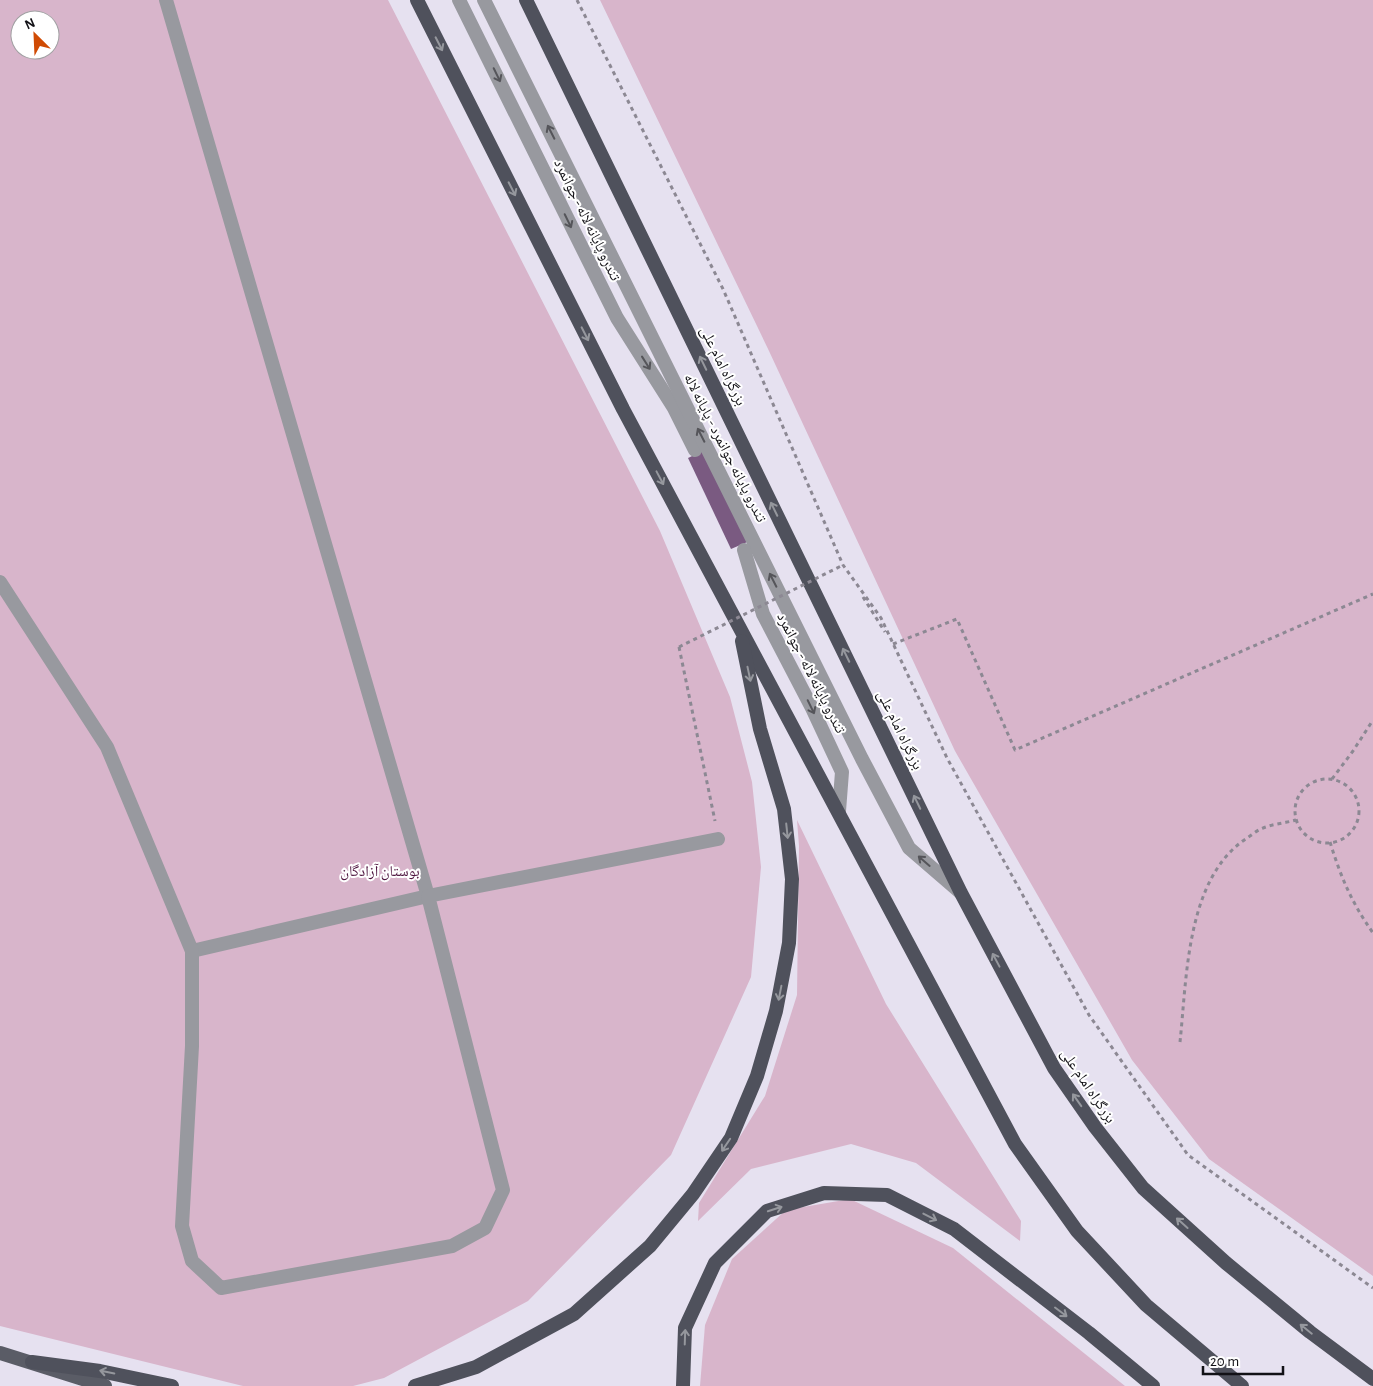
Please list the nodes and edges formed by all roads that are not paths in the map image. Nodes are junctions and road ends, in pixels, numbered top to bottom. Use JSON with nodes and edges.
{"nodes":[{"id":1,"x":166,"y":0,"type":"edge"},
{"id":2,"x":417,"y":0,"type":"edge"},
{"id":3,"x":459,"y":0,"type":"edge"},
{"id":4,"x":484,"y":0,"type":"edge"},
{"id":5,"x":526,"y":0,"type":"edge"},
{"id":6,"x":695,"y":450,"type":"dead end"},
{"id":7,"x":744,"y":550,"type":"dead end"},
{"id":8,"x":0,"y":582,"type":"edge"},
{"id":9,"x":739,"y":626,"type":"junction"},
{"id":10,"x":839,"y":811,"type":"junction"},
{"id":11,"x":718,"y":839,"type":"road end"},
{"id":12,"x":961,"y":892,"type":"junction"},
{"id":13,"x":428,"y":896,"type":"junction"},
{"id":14,"x":192,"y":951,"type":"junction"},
{"id":15,"x":0,"y":1353,"type":"edge"},
{"id":16,"x":32,"y":1362,"type":"junction"},
{"id":17,"x":1373,"y":1378,"type":"edge"},
{"id":18,"x":105,"y":1386,"type":"edge"},
{"id":19,"x":172,"y":1386,"type":"edge"},
{"id":20,"x":415,"y":1386,"type":"edge"},
{"id":21,"x":684,"y":1386,"type":"edge"},
{"id":22,"x":1152,"y":1386,"type":"edge"},
{"id":23,"x":1242,"y":1386,"type":"edge"}],
"edges":[{"from":1,"to":13,"type":"lane"},
{"from":2,"to":9,"type":"highway","one_way":true},
{"from":3,"to":6,"type":"lane","name":"تندرو پایانه لاله - جوانمرد","one_way":true},
{"from":12,"to":4,"type":"lane","name":"تندرو پایانه جوانمرد - پایانه لاله","one_way":true},
{"from":12,"to":5,"type":"highway","name":"بزرگراه امام علی","one_way":true},
{"from":7,"to":10,"type":"lane","name":"تندرو پایانه لاله - جوانمرد","one_way":true},
{"from":8,"to":14,"type":"lane"},
{"from":9,"to":10,"type":"highway"},
{"from":9,"to":20,"type":"highway","one_way":true},
{"from":10,"to":23,"type":"highway"},
{"from":11,"to":13,"type":"lane"},
{"from":17,"to":12,"type":"highway","name":"بزرگراه امام علی","one_way":true},
{"from":13,"to":14,"type":"lane"},
{"from":13,"to":14,"type":"lane"},
{"from":15,"to":16,"type":"main road"},
{"from":16,"to":18,"type":"main road"},
{"from":19,"to":16,"type":"highway","one_way":true},
{"from":21,"to":22,"type":"highway","one_way":true}]}
